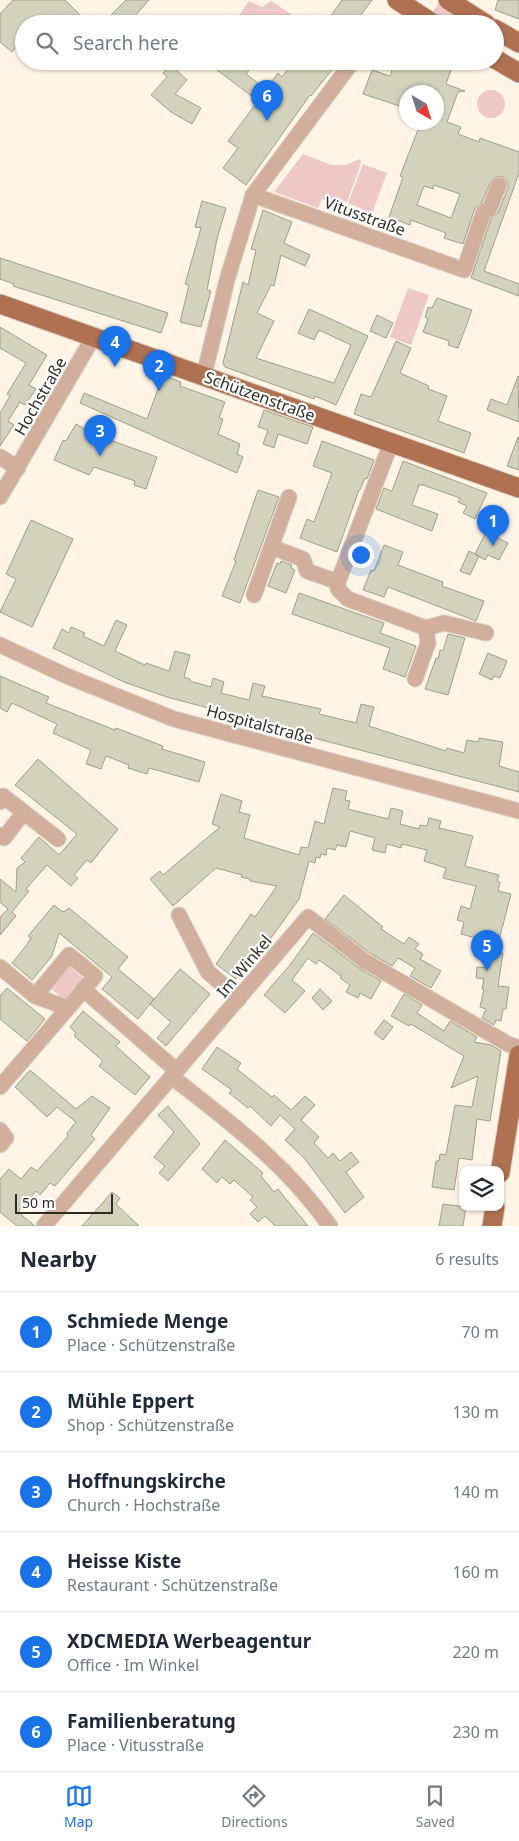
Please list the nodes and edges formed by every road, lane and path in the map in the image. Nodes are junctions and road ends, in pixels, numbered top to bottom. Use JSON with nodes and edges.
{"nodes":[{"id":1,"x":448,"y":0,"type":"edge"},
{"id":2,"x":401,"y":1,"type":"edge"},
{"id":3,"x":421,"y":15,"type":"edge"},
{"id":4,"x":472,"y":15,"type":"edge"},
{"id":5,"x":504,"y":34,"type":"edge"},
{"id":6,"x":519,"y":43,"type":"edge"},
{"id":7,"x":504,"y":64,"type":"edge"},
{"id":8,"x":346,"y":70,"type":"edge"},
{"id":9,"x":519,"y":73,"type":"edge"},
{"id":10,"x":498,"y":185,"type":"dead end"},
{"id":11,"x":253,"y":195,"type":"junction"},
{"id":12,"x":0,"y":304,"type":"edge"},
{"id":13,"x":94,"y":336,"type":"junction"},
{"id":14,"x":204,"y":376,"type":"junction"},
{"id":15,"x":391,"y":443,"type":"junction"},
{"id":16,"x":0,"y":457,"type":"edge"},
{"id":17,"x":18,"y":468,"type":"junction"},
{"id":18,"x":519,"y":488,"type":"edge"},
{"id":19,"x":0,"y":497,"type":"edge"},
{"id":20,"x":290,"y":497,"type":"dead end"},
{"id":21,"x":271,"y":547,"type":"junction"},
{"id":22,"x":338,"y":582,"type":"junction"},
{"id":23,"x":254,"y":595,"type":"dead end"},
{"id":24,"x":426,"y":628,"type":"junction"},
{"id":25,"x":486,"y":633,"type":"dead end"},
{"id":26,"x":0,"y":645,"type":"edge"},
{"id":27,"x":415,"y":679,"type":"dead end"},
{"id":28,"x":0,"y":802,"type":"edge"},
{"id":29,"x":24,"y":812,"type":"junction"},
{"id":30,"x":519,"y":812,"type":"edge"},
{"id":31,"x":0,"y":835,"type":"edge"},
{"id":32,"x":58,"y":839,"type":"dead end"},
{"id":33,"x":179,"y":914,"type":"dead end"},
{"id":34,"x":0,"y":966,"type":"edge"},
{"id":35,"x":83,"y":989,"type":"junction"},
{"id":36,"x":35,"y":996,"type":"junction"},
{"id":37,"x":239,"y":999,"type":"junction"},
{"id":38,"x":68,"y":1008,"type":"junction"},
{"id":39,"x":519,"y":1048,"type":"edge"},
{"id":40,"x":519,"y":1055,"type":"edge"},
{"id":41,"x":175,"y":1074,"type":"junction"},
{"id":42,"x":0,"y":1087,"type":"edge"},
{"id":43,"x":514,"y":1118,"type":"edge"},
{"id":44,"x":0,"y":1130,"type":"edge"},
{"id":45,"x":0,"y":1145,"type":"edge"},
{"id":46,"x":502,"y":1166,"type":"edge"},
{"id":47,"x":494,"y":1211,"type":"edge"},
{"id":48,"x":44,"y":1226,"type":"edge"},
{"id":49,"x":330,"y":1226,"type":"edge"},
{"id":50,"x":492,"y":1226,"type":"edge"}],
"edges":[{"from":1,"to":4,"type":"main road"},
{"from":2,"to":3,"type":"main road"},
{"from":5,"to":6,"type":"main road"},
{"from":7,"to":9,"type":"main road"},
{"from":8,"to":11,"type":"street"},
{"from":10,"to":11,"type":"street","name":"Vitusstraße"},
{"from":11,"to":14,"type":"street"},
{"from":12,"to":13,"type":"main road","name":"Schützenstraße"},
{"from":13,"to":14,"type":"main road","name":"Schützenstraße"},
{"from":13,"to":17,"type":"street","name":"Hochstraße"},
{"from":14,"to":15,"type":"main road","name":"Schützenstraße"},
{"from":15,"to":18,"type":"main road","name":"Schützenstraße"},
{"from":15,"to":22,"type":"street"},
{"from":16,"to":17,"type":"street"},
{"from":17,"to":19,"type":"street","name":"Hochstraße"},
{"from":20,"to":21,"type":"street"},
{"from":21,"to":22,"type":"street"},
{"from":21,"to":23,"type":"street"},
{"from":22,"to":24,"type":"street"},
{"from":24,"to":25,"type":"street"},
{"from":24,"to":27,"type":"street"},
{"from":26,"to":30,"type":"street","name":"Hospitalstraße"},
{"from":28,"to":29,"type":"street"},
{"from":29,"to":31,"type":"street"},
{"from":29,"to":32,"type":"street"},
{"from":33,"to":37,"type":"street"},
{"from":34,"to":36,"type":"street"},
{"from":35,"to":36,"type":"street"},
{"from":35,"to":38,"type":"street"},
{"from":35,"to":41,"type":"street"},
{"from":36,"to":38,"type":"street"},
{"from":37,"to":39,"type":"street","name":"Im Winkel"},
{"from":37,"to":41,"type":"street","name":"Im Winkel"},
{"from":38,"to":42,"type":"street"},
{"from":40,"to":43,"type":"main road"},
{"from":41,"to":48,"type":"street","name":"Im Winkel"},
{"from":41,"to":49,"type":"street"},
{"from":43,"to":46,"type":"main road"},
{"from":44,"to":45,"type":"street"},
{"from":47,"to":50,"type":"main road"}]}
